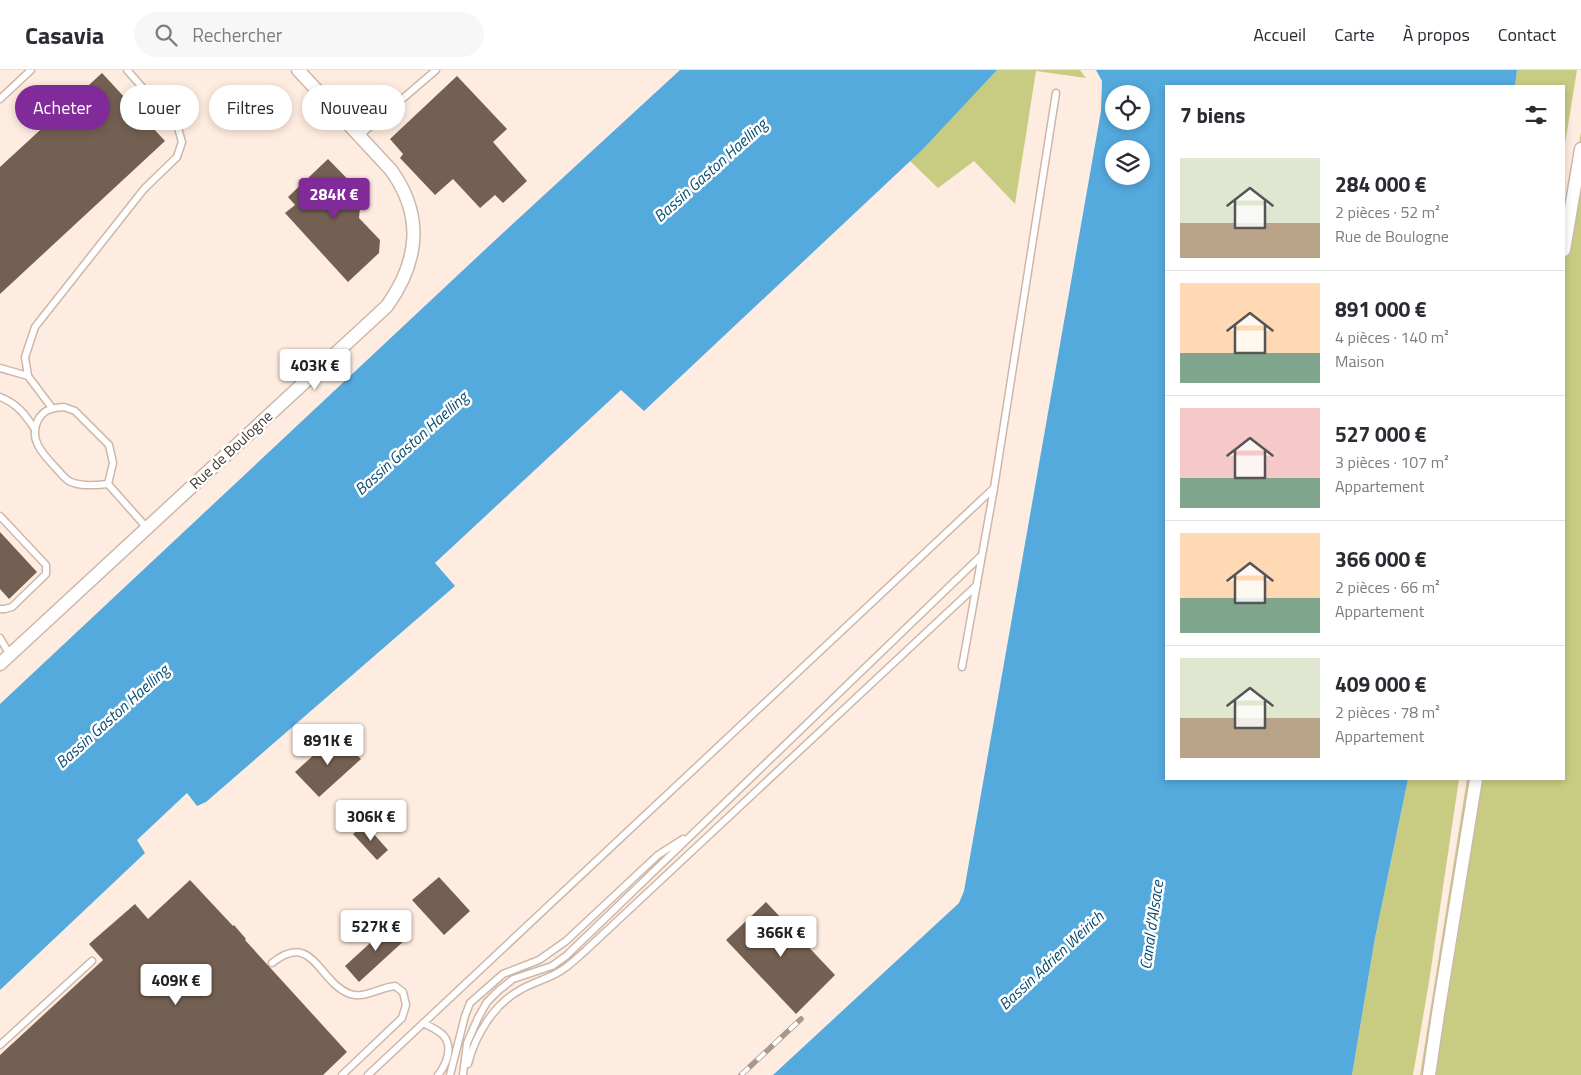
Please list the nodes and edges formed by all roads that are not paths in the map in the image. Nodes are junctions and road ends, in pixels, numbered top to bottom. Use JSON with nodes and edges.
{"nodes":[{"id":1,"x":31,"y":70,"type":"edge"},
{"id":2,"x":126,"y":70,"type":"edge"},
{"id":3,"x":298,"y":70,"type":"edge"},
{"id":4,"x":436,"y":70,"type":"edge"},
{"id":5,"x":1056,"y":94,"type":"dead end"},
{"id":6,"x":0,"y":99,"type":"edge"},
{"id":7,"x":359,"y":136,"type":"junction"},
{"id":8,"x":1581,"y":149,"type":"edge"},
{"id":9,"x":1565,"y":244,"type":"edge"},
{"id":10,"x":0,"y":368,"type":"edge"},
{"id":11,"x":28,"y":376,"type":"junction"},
{"id":12,"x":0,"y":397,"type":"edge"},
{"id":13,"x":52,"y":408,"type":"junction"},
{"id":14,"x":34,"y":428,"type":"junction"},
{"id":15,"x":108,"y":484,"type":"junction"},
{"id":16,"x":994,"y":488,"type":"junction"},
{"id":17,"x":0,"y":516,"type":"edge"},
{"id":18,"x":147,"y":528,"type":"junction"},
{"id":19,"x":982,"y":555,"type":"junction"},
{"id":20,"x":977,"y":585,"type":"junction"},
{"id":21,"x":0,"y":609,"type":"edge"},
{"id":22,"x":0,"y":638,"type":"edge"},
{"id":23,"x":5,"y":651,"type":"edge"},
{"id":24,"x":0,"y":664,"type":"edge"},
{"id":25,"x":962,"y":667,"type":"dead end"},
{"id":26,"x":1476,"y":780,"type":"edge"},
{"id":27,"x":696,"y":830,"type":"junction"},
{"id":28,"x":92,"y":961,"type":"dead end"},
{"id":29,"x":272,"y":963,"type":"dead end"},
{"id":30,"x":423,"y":1023,"type":"junction"},
{"id":31,"x":0,"y":1045,"type":"edge"},
{"id":32,"x":444,"y":1067,"type":"junction"},
{"id":33,"x":342,"y":1075,"type":"edge"},
{"id":34,"x":368,"y":1075,"type":"edge"},
{"id":35,"x":438,"y":1075,"type":"edge"},
{"id":36,"x":444,"y":1075,"type":"edge"},
{"id":37,"x":450,"y":1075,"type":"edge"},
{"id":38,"x":464,"y":1075,"type":"edge"},
{"id":39,"x":1429,"y":1075,"type":"edge"}],
"edges":[{"from":1,"to":6,"type":"lane"},
{"from":2,"to":11,"type":"lane"},
{"from":3,"to":7,"type":"street","name":"Rue de Boulogne"},
{"from":4,"to":7,"type":"lane"},
{"from":5,"to":16,"type":"lane"},
{"from":7,"to":18,"type":"street","name":"Rue de Boulogne"},
{"from":8,"to":9,"type":"street"},
{"from":10,"to":11,"type":"lane"},
{"from":11,"to":13,"type":"lane"},
{"from":12,"to":14,"type":"lane"},
{"from":13,"to":14,"type":"lane"},
{"from":13,"to":15,"type":"lane"},
{"from":14,"to":15,"type":"lane"},
{"from":15,"to":18,"type":"lane"},
{"from":16,"to":19,"type":"lane"},
{"from":16,"to":30,"type":"lane"},
{"from":17,"to":21,"type":"lane"},
{"from":18,"to":23,"type":"street","name":"Rue de Boulogne"},
{"from":19,"to":20,"type":"lane"},
{"from":19,"to":27,"type":"lane"},
{"from":20,"to":25,"type":"lane"},
{"from":20,"to":38,"type":"lane"},
{"from":22,"to":23,"type":"lane"},
{"from":23,"to":24,"type":"street","name":"Rue de Boulogne"},
{"from":26,"to":39,"type":"street"},
{"from":27,"to":37,"type":"lane"},
{"from":27,"to":38,"type":"lane"},
{"from":28,"to":31,"type":"lane"},
{"from":29,"to":33,"type":"lane"},
{"from":30,"to":32,"type":"lane"},
{"from":30,"to":34,"type":"lane"},
{"from":32,"to":35,"type":"lane"},
{"from":32,"to":36,"type":"lane"}]}
